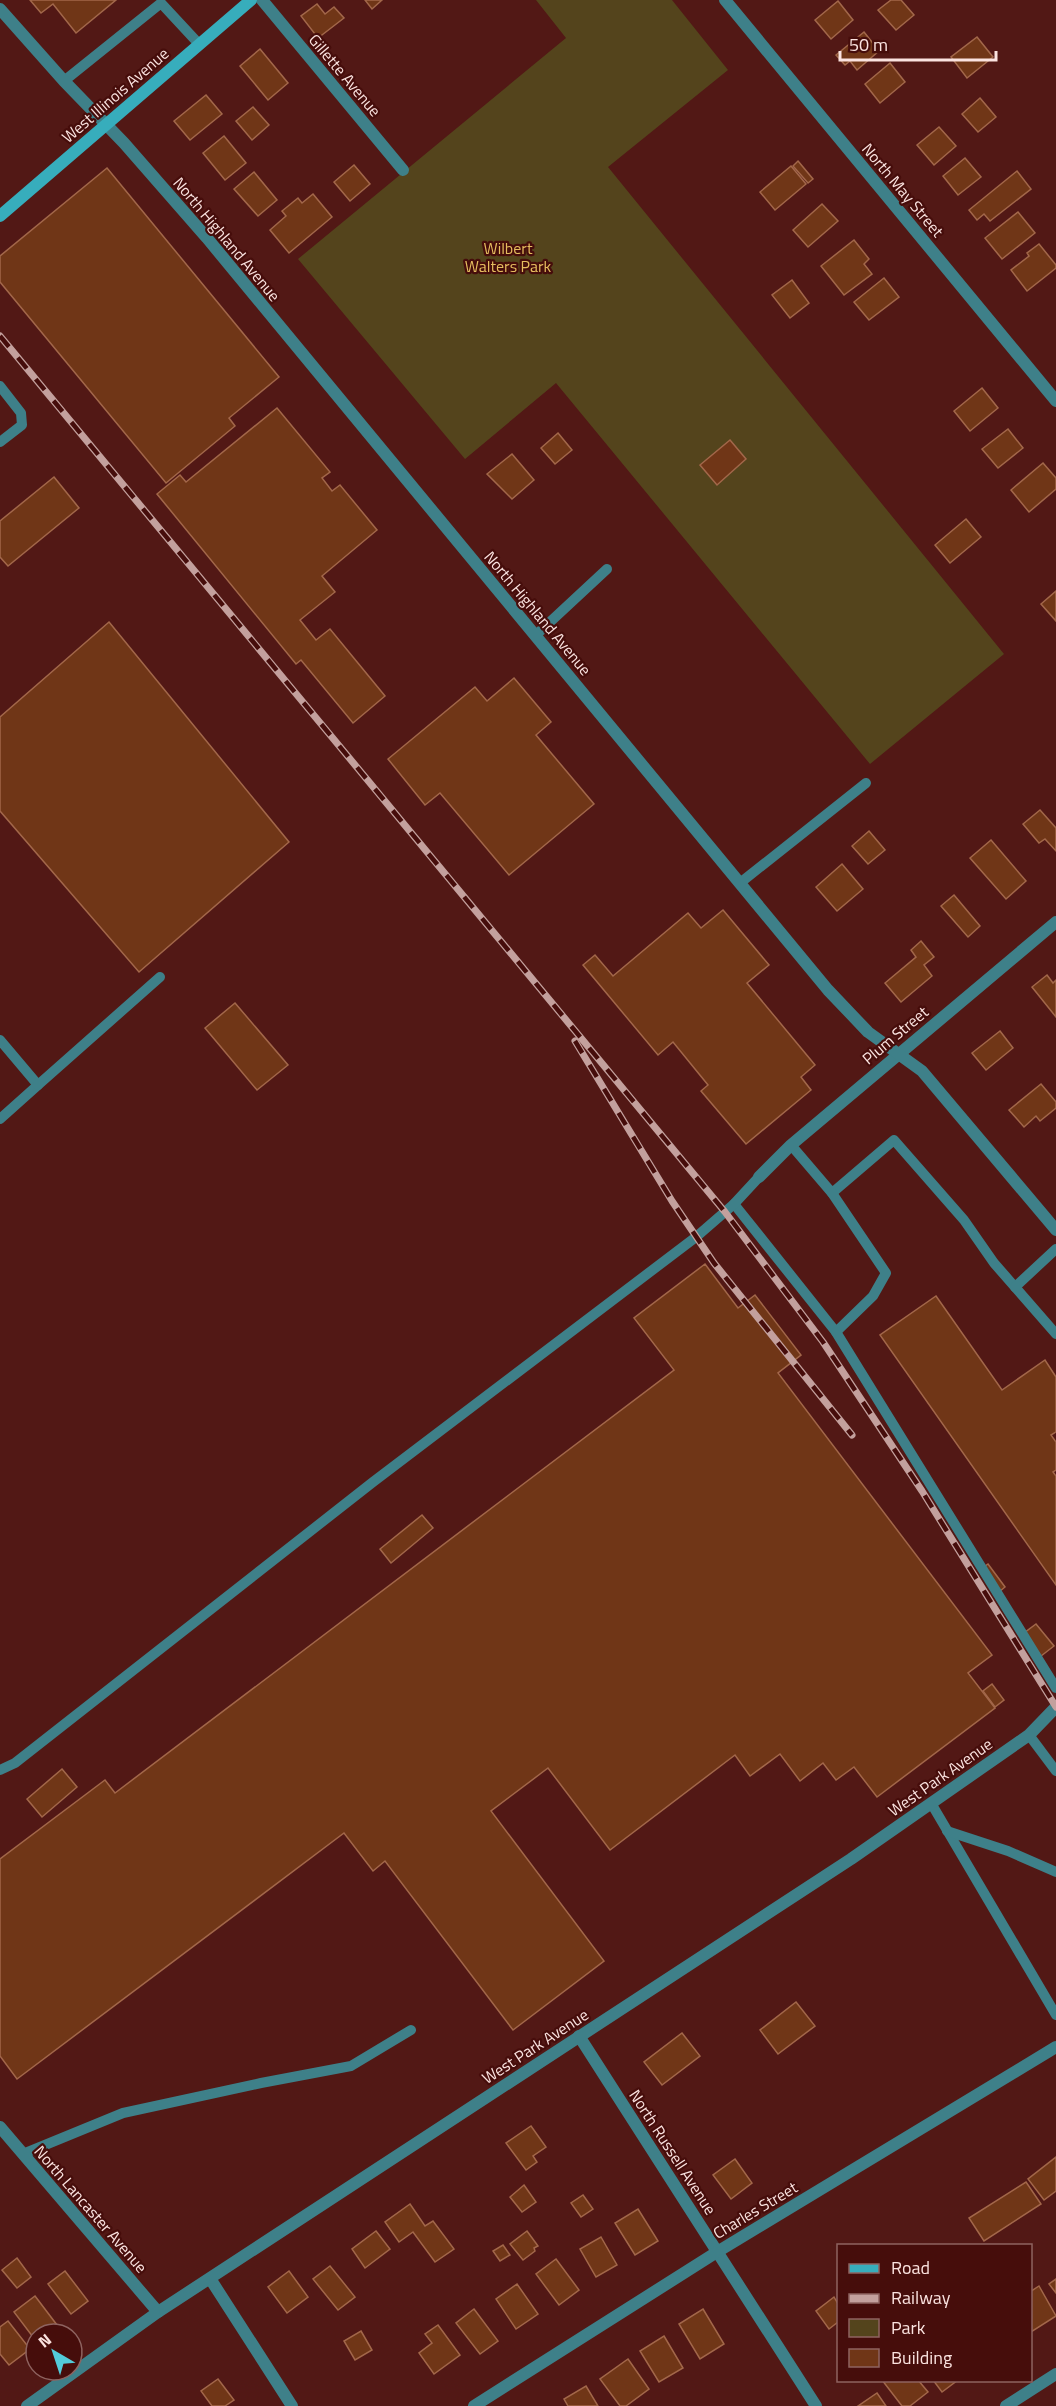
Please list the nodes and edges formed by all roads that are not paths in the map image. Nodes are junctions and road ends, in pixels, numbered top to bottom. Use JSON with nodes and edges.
{"nodes":[{"id":1,"x":251,"y":0,"type":"edge"},
{"id":2,"x":262,"y":0,"type":"edge"},
{"id":3,"x":725,"y":0,"type":"edge"},
{"id":4,"x":0,"y":9,"type":"edge"},
{"id":5,"x":199,"y":44,"type":"junction"},
{"id":6,"x":64,"y":81,"type":"junction"},
{"id":7,"x":106,"y":124,"type":"junction"},
{"id":8,"x":403,"y":170,"type":"dead end"},
{"id":9,"x":0,"y":216,"type":"edge"},
{"id":10,"x":0,"y":386,"type":"edge"},
{"id":11,"x":1056,"y":400,"type":"edge"},
{"id":12,"x":0,"y":442,"type":"edge"},
{"id":13,"x":607,"y":568,"type":"dead end"},
{"id":14,"x":536,"y":635,"type":"junction"},
{"id":15,"x":866,"y":783,"type":"dead end"},
{"id":16,"x":740,"y":884,"type":"junction"},
{"id":17,"x":1056,"y":922,"type":"edge"},
{"id":18,"x":160,"y":977,"type":"dead end"},
{"id":19,"x":0,"y":1040,"type":"edge"},
{"id":20,"x":897,"y":1054,"type":"junction"},
{"id":21,"x":38,"y":1085,"type":"junction"},
{"id":22,"x":0,"y":1119,"type":"edge"},
{"id":23,"x":791,"y":1145,"type":"junction"},
{"id":24,"x":759,"y":1177,"type":"joint"},
{"id":25,"x":832,"y":1193,"type":"junction"},
{"id":26,"x":734,"y":1204,"type":"junction"},
{"id":27,"x":1056,"y":1230,"type":"edge"},
{"id":28,"x":1056,"y":1249,"type":"edge"},
{"id":29,"x":1015,"y":1287,"type":"junction"},
{"id":30,"x":836,"y":1332,"type":"junction"},
{"id":31,"x":1056,"y":1334,"type":"edge"},
{"id":32,"x":1056,"y":1688,"type":"edge"},
{"id":33,"x":1056,"y":1707,"type":"edge"},
{"id":34,"x":1029,"y":1735,"type":"junction"},
{"id":35,"x":0,"y":1770,"type":"edge"},
{"id":36,"x":1056,"y":1771,"type":"edge"},
{"id":37,"x":931,"y":1803,"type":"junction"},
{"id":38,"x":947,"y":1831,"type":"junction"},
{"id":39,"x":1056,"y":1872,"type":"edge"},
{"id":40,"x":1056,"y":2015,"type":"edge"},
{"id":41,"x":411,"y":2030,"type":"dead end"},
{"id":42,"x":579,"y":2036,"type":"junction"},
{"id":43,"x":1056,"y":2047,"type":"edge"},
{"id":44,"x":0,"y":2127,"type":"edge"},
{"id":45,"x":22,"y":2154,"type":"junction"},
{"id":46,"x":717,"y":2252,"type":"junction"},
{"id":47,"x":211,"y":2280,"type":"junction"},
{"id":48,"x":158,"y":2312,"type":"junction"},
{"id":49,"x":1056,"y":2374,"type":"edge"},
{"id":50,"x":27,"y":2406,"type":"edge"},
{"id":51,"x":292,"y":2406,"type":"edge"},
{"id":52,"x":474,"y":2406,"type":"edge"},
{"id":53,"x":816,"y":2406,"type":"edge"},
{"id":54,"x":1006,"y":2406,"type":"edge"}],
"edges":[{"from":1,"to":5,"type":"main road","name":"West Illinois Avenue"},
{"from":2,"to":8,"type":"street","name":"Gillette Avenue"},
{"from":3,"to":11,"type":"street","name":"North May Street"},
{"from":4,"to":6,"type":"street","name":"North Highland Avenue"},
{"from":5,"to":6,"type":"lane"},
{"from":5,"to":7,"type":"main road","name":"West Illinois Avenue"},
{"from":6,"to":7,"type":"street","name":"North Highland Avenue"},
{"from":7,"to":9,"type":"main road","name":"West Illinois Avenue"},
{"from":7,"to":14,"type":"street","name":"North Highland Avenue"},
{"from":10,"to":12,"type":"lane"},
{"from":13,"to":14,"type":"lane"},
{"from":14,"to":16,"type":"street","name":"North Highland Avenue"},
{"from":15,"to":16,"type":"lane"},
{"from":16,"to":20,"type":"street","name":"North Highland Avenue"},
{"from":17,"to":20,"type":"street","name":"Plum Street"},
{"from":18,"to":21,"type":"lane"},
{"from":19,"to":21,"type":"lane"},
{"from":20,"to":23,"type":"street","name":"Plum Street"},
{"from":20,"to":27,"type":"street","name":"North Highland Avenue"},
{"from":21,"to":22,"type":"lane"},
{"from":23,"to":24,"type":"street","name":"Plum Street"},
{"from":23,"to":25,"type":"lane"},
{"from":24,"to":26,"type":"lane"},
{"from":25,"to":29,"type":"lane"},
{"from":25,"to":30,"type":"lane"},
{"from":26,"to":30,"type":"lane"},
{"from":26,"to":35,"type":"lane"},
{"from":28,"to":29,"type":"lane"},
{"from":29,"to":31,"type":"lane"},
{"from":30,"to":32,"type":"lane"},
{"from":33,"to":34,"type":"street","name":"West Park Avenue"},
{"from":34,"to":36,"type":"lane"},
{"from":34,"to":37,"type":"street","name":"West Park Avenue"},
{"from":37,"to":38,"type":"lane"},
{"from":37,"to":42,"type":"street","name":"West Park Avenue"},
{"from":38,"to":39,"type":"lane"},
{"from":38,"to":40,"type":"lane"},
{"from":41,"to":45,"type":"lane"},
{"from":42,"to":46,"type":"street","name":"North Russell Avenue"},
{"from":42,"to":47,"type":"street","name":"West Park Avenue"},
{"from":43,"to":46,"type":"street","name":"Charles Street"},
{"from":44,"to":45,"type":"street","name":"North Lancaster Avenue"},
{"from":45,"to":48,"type":"street","name":"North Lancaster Avenue"},
{"from":46,"to":52,"type":"street","name":"Charles Street"},
{"from":46,"to":53,"type":"street","name":"North Russell Avenue"},
{"from":47,"to":48,"type":"street","name":"West Park Avenue"},
{"from":47,"to":51,"type":"street"},
{"from":48,"to":50,"type":"street","name":"West Park Avenue"},
{"from":49,"to":54,"type":"street"}]}
